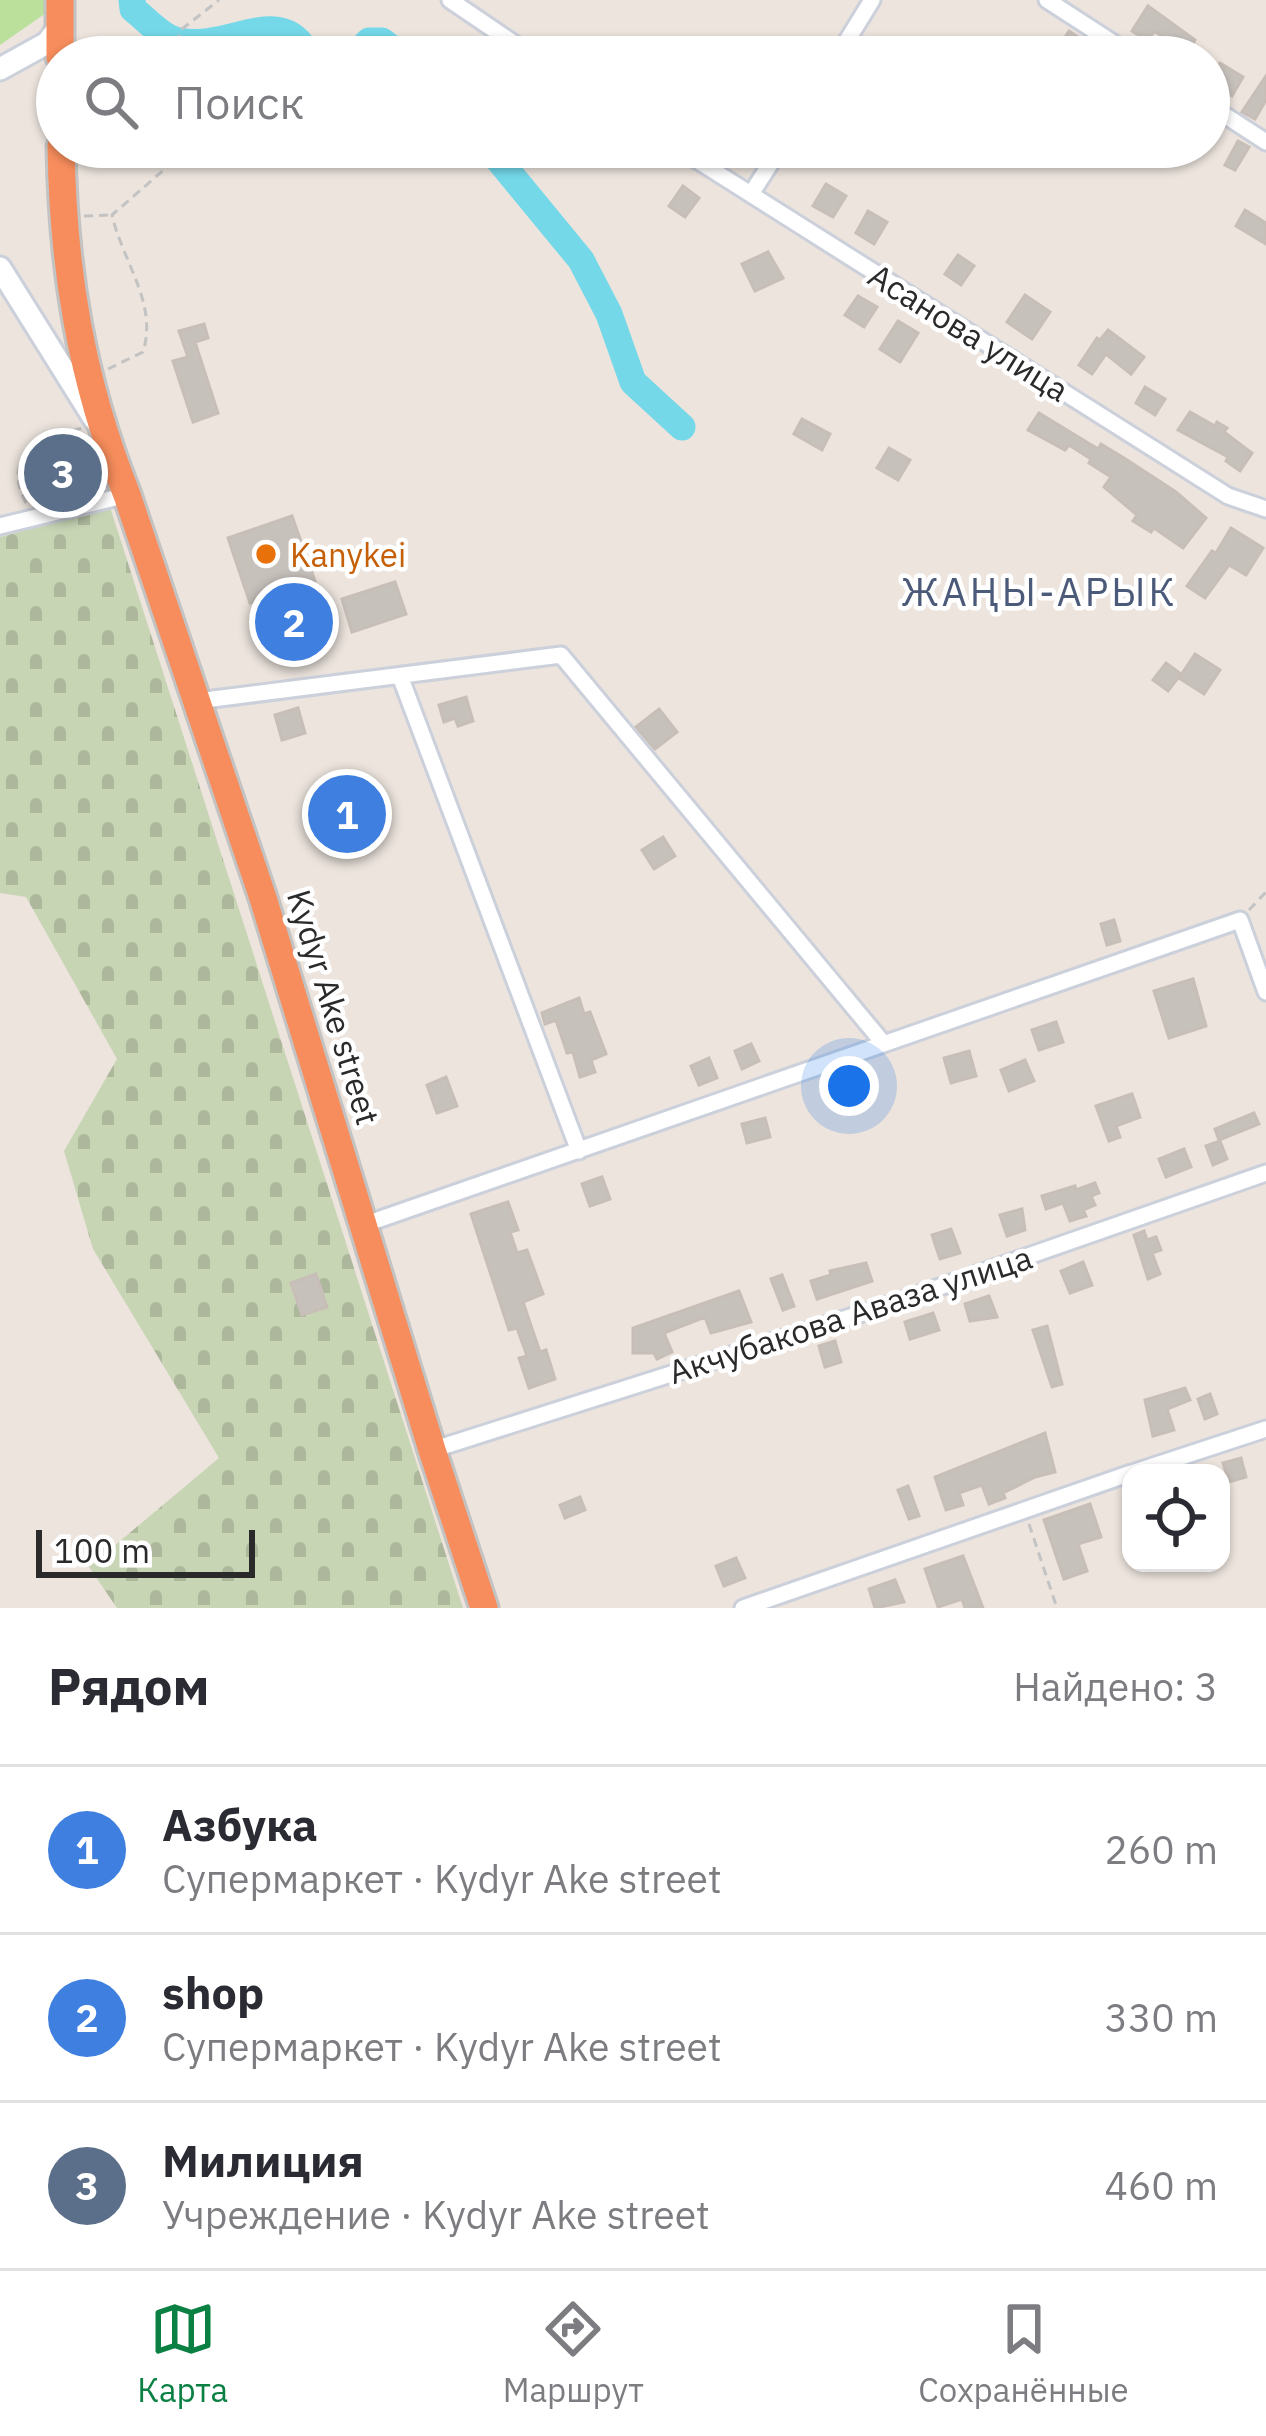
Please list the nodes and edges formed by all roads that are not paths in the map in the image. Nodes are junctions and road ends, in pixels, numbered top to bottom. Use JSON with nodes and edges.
{"nodes":[{"id":1,"x":449,"y":0,"type":"edge"},
{"id":2,"x":872,"y":0,"type":"edge"},
{"id":3,"x":1047,"y":0,"type":"edge"},
{"id":4,"x":503,"y":36,"type":"edge"},
{"id":5,"x":850,"y":36,"type":"edge"},
{"id":6,"x":1103,"y":36,"type":"edge"},
{"id":7,"x":36,"y":49,"type":"edge"},
{"id":8,"x":0,"y":69,"type":"edge"},
{"id":9,"x":1230,"y":119,"type":"edge"},
{"id":10,"x":1266,"y":142,"type":"edge"},
{"id":11,"x":61,"y":168,"type":"edge"},
{"id":12,"x":710,"y":168,"type":"edge"},
{"id":13,"x":768,"y":168,"type":"edge"},
{"id":14,"x":751,"y":194,"type":"junction"},
{"id":15,"x":0,"y":268,"type":"edge"},
{"id":16,"x":99,"y":427,"type":"junction"},
{"id":17,"x":127,"y":495,"type":"junction"},
{"id":18,"x":1266,"y":509,"type":"edge"},
{"id":19,"x":0,"y":526,"type":"edge"},
{"id":20,"x":400,"y":676,"type":"junction"},
{"id":21,"x":197,"y":701,"type":"junction"},
{"id":22,"x":1266,"y":992,"type":"edge"},
{"id":23,"x":884,"y":1044,"type":"junction"},
{"id":24,"x":579,"y":1151,"type":"junction"},
{"id":25,"x":1266,"y":1173,"type":"edge"},
{"id":26,"x":363,"y":1225,"type":"junction"},
{"id":27,"x":1266,"y":1429,"type":"edge"},
{"id":28,"x":432,"y":1450,"type":"junction"},
{"id":29,"x":1159,"y":1464,"type":"edge"},
{"id":30,"x":1122,"y":1476,"type":"edge"},
{"id":31,"x":484,"y":1608,"type":"edge"},
{"id":32,"x":743,"y":1608,"type":"edge"}],
"edges":[{"from":1,"to":4,"type":"street"},
{"from":2,"to":5,"type":"street"},
{"from":3,"to":6,"type":"street"},
{"from":7,"to":8,"type":"street"},
{"from":9,"to":10,"type":"street"},
{"from":11,"to":16,"type":"highway","name":"Kydyr Ake street"},
{"from":12,"to":14,"type":"street","name":"Асанова улица"},
{"from":13,"to":14,"type":"street"},
{"from":14,"to":18,"type":"street","name":"Асанова улица"},
{"from":15,"to":16,"type":"street"},
{"from":16,"to":17,"type":"highway","name":"Kydyr Ake street"},
{"from":17,"to":19,"type":"street"},
{"from":17,"to":21,"type":"highway","name":"Kydyr Ake street"},
{"from":20,"to":21,"type":"street"},
{"from":20,"to":23,"type":"street"},
{"from":20,"to":24,"type":"street"},
{"from":21,"to":26,"type":"highway","name":"Kydyr Ake street"},
{"from":22,"to":23,"type":"street"},
{"from":23,"to":24,"type":"street"},
{"from":24,"to":26,"type":"street"},
{"from":25,"to":28,"type":"street","name":"Акчубакова Аваза улица"},
{"from":26,"to":28,"type":"highway","name":"Kydyr Ake street"},
{"from":27,"to":29,"type":"street"},
{"from":28,"to":31,"type":"highway","name":"Kydyr Ake street"},
{"from":30,"to":32,"type":"street"}]}
